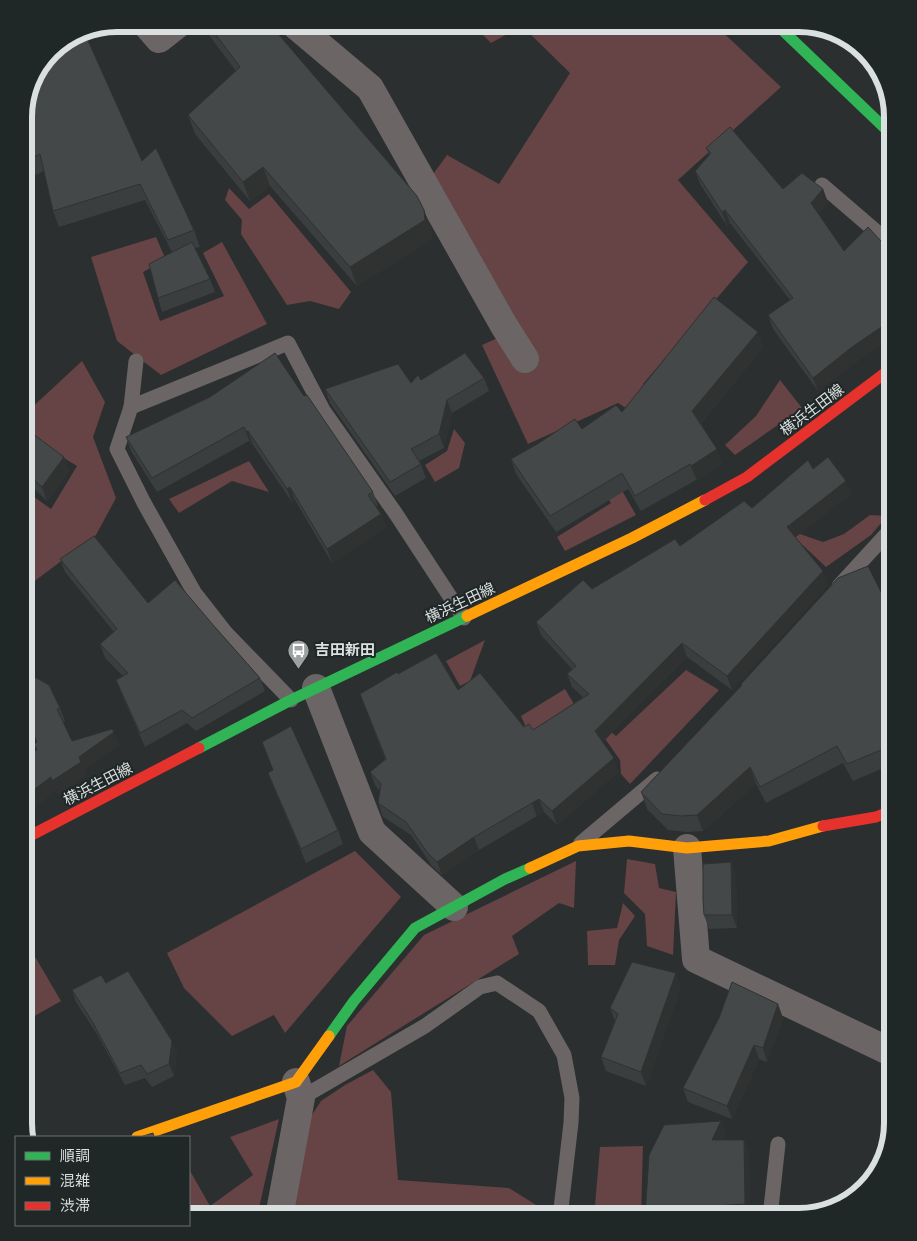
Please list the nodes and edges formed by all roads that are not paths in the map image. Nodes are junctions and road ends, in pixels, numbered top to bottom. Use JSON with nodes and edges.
{"nodes":[{"id":1,"x":153,"y":32,"type":"edge"},
{"id":2,"x":168,"y":32,"type":"edge"},
{"id":3,"x":304,"y":32,"type":"edge"},
{"id":4,"x":785,"y":33,"type":"edge"},
{"id":5,"x":884,"y":127,"type":"edge"},
{"id":6,"x":822,"y":185,"type":"dead end"},
{"id":7,"x":884,"y":238,"type":"edge"},
{"id":8,"x":525,"y":359,"type":"dead end"},
{"id":9,"x":136,"y":361,"type":"dead end"},
{"id":10,"x":884,"y":374,"type":"edge"},
{"id":11,"x":131,"y":407,"type":"junction"},
{"id":12,"x":884,"y":537,"type":"edge"},
{"id":13,"x":828,"y":598,"type":"edge"},
{"id":14,"x":464,"y":618,"type":"junction"},
{"id":15,"x":316,"y":688,"type":"junction"},
{"id":16,"x":291,"y":700,"type":"junction"},
{"id":17,"x":668,"y":769,"type":"edge"},
{"id":18,"x":884,"y":814,"type":"edge"},
{"id":19,"x":32,"y":835,"type":"edge"},
{"id":20,"x":578,"y":846,"type":"junction"},
{"id":21,"x":687,"y":848,"type":"junction"},
{"id":22,"x":454,"y":907,"type":"junction"},
{"id":23,"x":884,"y":1050,"type":"edge"},
{"id":24,"x":299,"y":1090,"type":"junction"},
{"id":25,"x":140,"y":1136,"type":"edge"},
{"id":26,"x":778,"y":1144,"type":"dead end"},
{"id":27,"x":279,"y":1208,"type":"edge"},
{"id":28,"x":561,"y":1208,"type":"edge"},
{"id":29,"x":771,"y":1208,"type":"edge"}],
"edges":[{"from":1,"to":2,"type":"street"},
{"from":3,"to":8,"type":"street"},
{"from":4,"to":5,"type":"main road"},
{"from":6,"to":7,"type":"lane"},
{"from":9,"to":11,"type":"lane"},
{"from":10,"to":14,"type":"main road","name":"横浜生田線"},
{"from":11,"to":14,"type":"lane"},
{"from":11,"to":16,"type":"lane"},
{"from":12,"to":13,"type":"lane"},
{"from":14,"to":15,"type":"main road","name":"横浜生田線"},
{"from":15,"to":16,"type":"main road","name":"横浜生田線"},
{"from":15,"to":22,"type":"street"},
{"from":16,"to":19,"type":"main road","name":"横浜生田線"},
{"from":17,"to":20,"type":"lane"},
{"from":18,"to":21,"type":"main road"},
{"from":20,"to":21,"type":"main road"},
{"from":20,"to":22,"type":"main road"},
{"from":21,"to":23,"type":"street"},
{"from":22,"to":24,"type":"main road"},
{"from":24,"to":25,"type":"main road"},
{"from":24,"to":27,"type":"street"},
{"from":24,"to":28,"type":"lane"},
{"from":26,"to":29,"type":"lane"}]}
